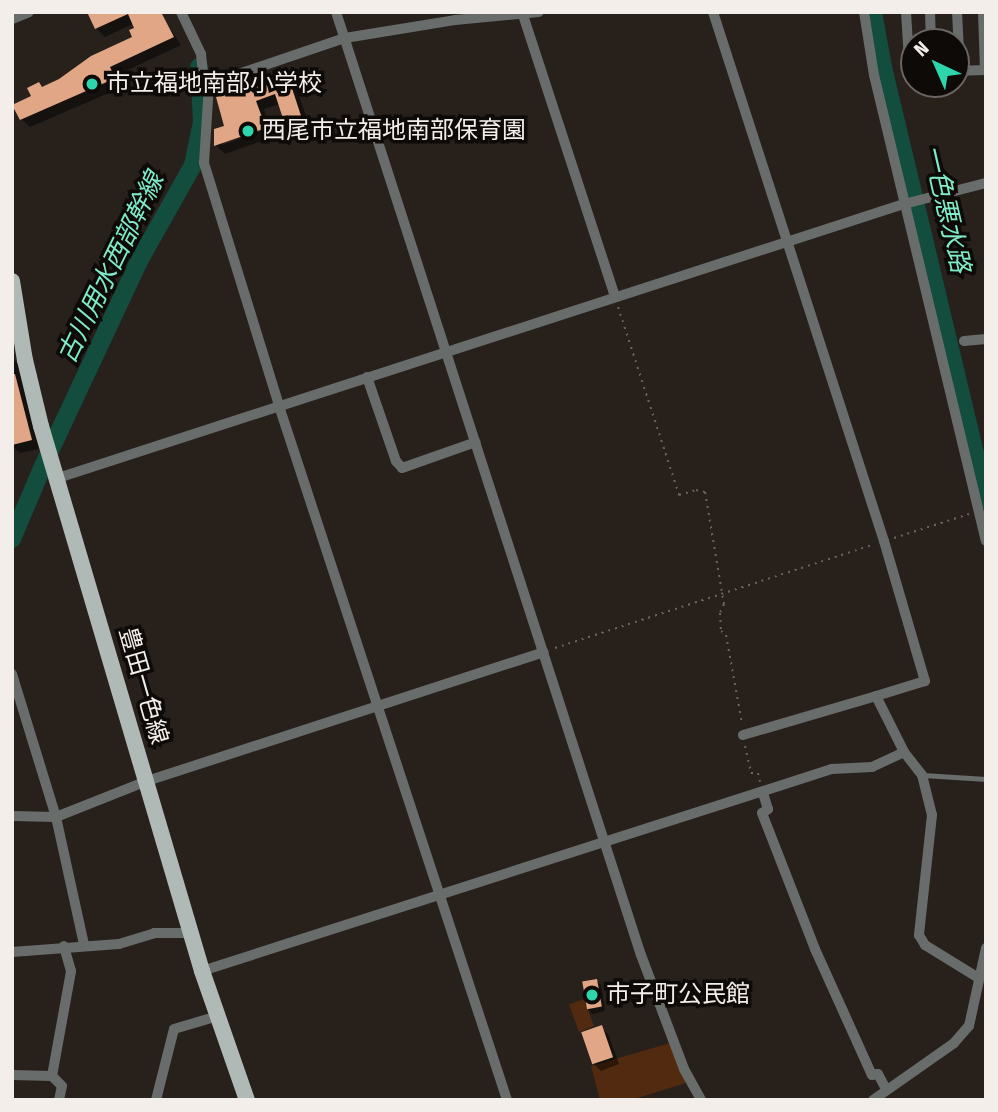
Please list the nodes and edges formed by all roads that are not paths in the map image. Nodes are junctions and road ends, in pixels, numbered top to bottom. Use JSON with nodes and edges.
{"nodes":[{"id":1,"x":29,"y":12,"type":"edge"},
{"id":2,"x":181,"y":12,"type":"edge"},
{"id":3,"x":336,"y":12,"type":"edge"},
{"id":4,"x":539,"y":12,"type":"edge"},
{"id":5,"x":713,"y":12,"type":"edge"},
{"id":6,"x":864,"y":12,"type":"edge"},
{"id":7,"x":983,"y":12,"type":"edge"},
{"id":8,"x":523,"y":15,"type":"junction"},
{"id":9,"x":454,"y":16,"type":"edge"},
{"id":10,"x":12,"y":19,"type":"edge"},
{"id":11,"x":345,"y":38,"type":"junction"},
{"id":12,"x":970,"y":71,"type":"edge"},
{"id":13,"x":202,"y":84,"type":"junction"},
{"id":14,"x":986,"y":183,"type":"edge"},
{"id":15,"x":904,"y":204,"type":"junction"},
{"id":16,"x":786,"y":243,"type":"junction"},
{"id":17,"x":12,"y":281,"type":"edge"},
{"id":18,"x":615,"y":297,"type":"junction"},
{"id":19,"x":986,"y":339,"type":"edge"},
{"id":20,"x":964,"y":341,"type":"dead end"},
{"id":21,"x":447,"y":351,"type":"junction"},
{"id":22,"x":367,"y":377,"type":"junction"},
{"id":23,"x":279,"y":406,"type":"junction"},
{"id":24,"x":476,"y":442,"type":"junction"},
{"id":25,"x":58,"y":478,"type":"junction"},
{"id":26,"x":986,"y":541,"type":"edge"},
{"id":27,"x":544,"y":652,"type":"junction"},
{"id":28,"x":12,"y":674,"type":"edge"},
{"id":29,"x":876,"y":696,"type":"junction"},
{"id":30,"x":377,"y":706,"type":"junction"},
{"id":31,"x":743,"y":735,"type":"road end"},
{"id":32,"x":904,"y":752,"type":"junction"},
{"id":33,"x":922,"y":775,"type":"junction"},
{"id":34,"x":986,"y":779,"type":"edge"},
{"id":35,"x":147,"y":781,"type":"junction"},
{"id":36,"x":763,"y":793,"type":"junction"},
{"id":37,"x":12,"y":816,"type":"edge"},
{"id":38,"x":55,"y":817,"type":"junction"},
{"id":39,"x":606,"y":844,"type":"junction"},
{"id":40,"x":439,"y":897,"type":"junction"},
{"id":41,"x":191,"y":933,"type":"junction"},
{"id":42,"x":84,"y":944,"type":"junction"},
{"id":43,"x":64,"y":946,"type":"junction"},
{"id":44,"x":986,"y":948,"type":"edge"},
{"id":45,"x":12,"y":952,"type":"edge"},
{"id":46,"x":202,"y":971,"type":"junction"},
{"id":47,"x":977,"y":977,"type":"junction"},
{"id":48,"x":218,"y":1016,"type":"junction"},
{"id":49,"x":12,"y":1075,"type":"edge"},
{"id":50,"x":52,"y":1076,"type":"junction"},
{"id":51,"x":884,"y":1094,"type":"edge"},
{"id":52,"x":59,"y":1100,"type":"edge"},
{"id":53,"x":156,"y":1100,"type":"edge"},
{"id":54,"x":247,"y":1100,"type":"edge"},
{"id":55,"x":507,"y":1100,"type":"edge"},
{"id":56,"x":701,"y":1100,"type":"edge"},
{"id":57,"x":873,"y":1100,"type":"edge"}],
"edges":[{"from":1,"to":10,"type":"street"},
{"from":2,"to":13,"type":"street"},
{"from":3,"to":11,"type":"street"},
{"from":4,"to":8,"type":"street"},
{"from":5,"to":16,"type":"street"},
{"from":6,"to":15,"type":"street"},
{"from":7,"to":12,"type":"street"},
{"from":8,"to":9,"type":"street"},
{"from":8,"to":18,"type":"street"},
{"from":9,"to":11,"type":"street"},
{"from":11,"to":13,"type":"street"},
{"from":11,"to":21,"type":"street"},
{"from":13,"to":23,"type":"street"},
{"from":14,"to":15,"type":"street"},
{"from":15,"to":16,"type":"street"},
{"from":15,"to":26,"type":"street"},
{"from":16,"to":18,"type":"street"},
{"from":16,"to":29,"type":"street"},
{"from":17,"to":25,"type":"main road","name":"豊田一色線"},
{"from":18,"to":21,"type":"street"},
{"from":19,"to":20,"type":"street"},
{"from":21,"to":22,"type":"street"},
{"from":21,"to":24,"type":"street"},
{"from":22,"to":23,"type":"street"},
{"from":22,"to":24,"type":"street"},
{"from":23,"to":25,"type":"street"},
{"from":23,"to":30,"type":"street"},
{"from":24,"to":27,"type":"street"},
{"from":25,"to":35,"type":"main road","name":"豊田一色線"},
{"from":27,"to":30,"type":"street"},
{"from":27,"to":39,"type":"street"},
{"from":28,"to":38,"type":"street"},
{"from":29,"to":31,"type":"street"},
{"from":29,"to":32,"type":"street"},
{"from":30,"to":35,"type":"street"},
{"from":30,"to":40,"type":"street"},
{"from":32,"to":33,"type":"street"},
{"from":32,"to":36,"type":"street"},
{"from":33,"to":34,"type":"lane"},
{"from":33,"to":47,"type":"street"},
{"from":35,"to":38,"type":"street"},
{"from":35,"to":41,"type":"main road","name":"豊田一色線"},
{"from":36,"to":39,"type":"street"},
{"from":36,"to":51,"type":"street"},
{"from":37,"to":38,"type":"street"},
{"from":38,"to":42,"type":"street"},
{"from":39,"to":40,"type":"street"},
{"from":39,"to":56,"type":"street"},
{"from":40,"to":46,"type":"street"},
{"from":40,"to":55,"type":"street"},
{"from":41,"to":42,"type":"street"},
{"from":41,"to":46,"type":"main road","name":"豊田一色線"},
{"from":42,"to":43,"type":"street"},
{"from":43,"to":45,"type":"street"},
{"from":43,"to":50,"type":"street"},
{"from":44,"to":47,"type":"street"},
{"from":46,"to":48,"type":"main road","name":"豊田一色線"},
{"from":47,"to":51,"type":"street"},
{"from":48,"to":53,"type":"street"},
{"from":48,"to":54,"type":"main road","name":"豊田一色線"},
{"from":49,"to":50,"type":"street"},
{"from":50,"to":52,"type":"street"},
{"from":51,"to":57,"type":"street"}]}
